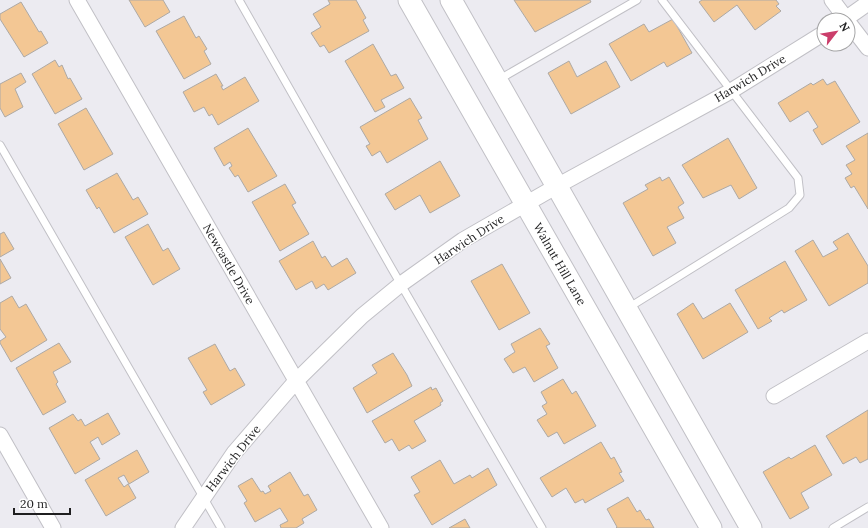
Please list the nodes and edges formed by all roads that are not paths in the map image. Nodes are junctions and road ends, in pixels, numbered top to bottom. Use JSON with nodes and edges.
{"nodes":[{"id":1,"x":77,"y":0,"type":"edge"},
{"id":2,"x":239,"y":0,"type":"edge"},
{"id":3,"x":409,"y":0,"type":"edge"},
{"id":4,"x":451,"y":0,"type":"edge"},
{"id":5,"x":637,"y":0,"type":"edge"},
{"id":6,"x":662,"y":0,"type":"edge"},
{"id":7,"x":832,"y":0,"type":"edge"},
{"id":8,"x":868,"y":3,"type":"edge"},
{"id":9,"x":840,"y":12,"type":"edge"},
{"id":10,"x":856,"y":12,"type":"edge"},
{"id":11,"x":856,"y":33,"type":"edge"},
{"id":12,"x":816,"y":38,"type":"edge"},
{"id":13,"x":868,"y":48,"type":"edge"},
{"id":14,"x":497,"y":81,"type":"junction"},
{"id":15,"x":731,"y":91,"type":"junction"},
{"id":16,"x":0,"y":145,"type":"edge"},
{"id":17,"x":557,"y":186,"type":"junction"},
{"id":18,"x":526,"y":204,"type":"junction"},
{"id":19,"x":401,"y":284,"type":"junction"},
{"id":20,"x":626,"y":309,"type":"junction"},
{"id":21,"x":868,"y":341,"type":"edge"},
{"id":22,"x":296,"y":381,"type":"junction"},
{"id":23,"x":774,"y":396,"type":"dead end"},
{"id":24,"x":0,"y":435,"type":"edge"},
{"id":25,"x":203,"y":497,"type":"junction"},
{"id":26,"x":868,"y":507,"type":"edge"},
{"id":27,"x":53,"y":528,"type":"edge"},
{"id":28,"x":183,"y":528,"type":"edge"},
{"id":29,"x":221,"y":528,"type":"edge"},
{"id":30,"x":381,"y":528,"type":"edge"},
{"id":31,"x":542,"y":528,"type":"edge"},
{"id":32,"x":711,"y":528,"type":"edge"},
{"id":33,"x":751,"y":528,"type":"edge"},
{"id":34,"x":833,"y":528,"type":"edge"}],
"edges":[{"from":1,"to":22,"type":"street","name":"Newcastle Drive"},
{"from":2,"to":19,"type":"lane"},
{"from":3,"to":18,"type":"main road","name":"Walnut Hill Lane"},
{"from":4,"to":14,"type":"main road"},
{"from":5,"to":14,"type":"lane"},
{"from":6,"to":15,"type":"lane"},
{"from":7,"to":9,"type":"street"},
{"from":8,"to":10,"type":"street"},
{"from":11,"to":13,"type":"street"},
{"from":12,"to":15,"type":"street","name":"Harwich Drive"},
{"from":14,"to":17,"type":"main road"},
{"from":15,"to":17,"type":"street","name":"Harwich Drive"},
{"from":15,"to":20,"type":"lane"},
{"from":16,"to":25,"type":"lane"},
{"from":17,"to":18,"type":"street","name":"Harwich Drive"},
{"from":17,"to":20,"type":"main road"},
{"from":18,"to":19,"type":"street","name":"Harwich Drive"},
{"from":18,"to":32,"type":"main road","name":"Walnut Hill Lane"},
{"from":19,"to":22,"type":"street","name":"Harwich Drive"},
{"from":19,"to":31,"type":"lane"},
{"from":20,"to":33,"type":"main road"},
{"from":21,"to":23,"type":"street"},
{"from":22,"to":25,"type":"street","name":"Harwich Drive"},
{"from":22,"to":30,"type":"street","name":"Newcastle Drive"},
{"from":24,"to":27,"type":"street"},
{"from":25,"to":28,"type":"street","name":"Harwich Drive"},
{"from":25,"to":29,"type":"lane"},
{"from":26,"to":34,"type":"lane"}]}
